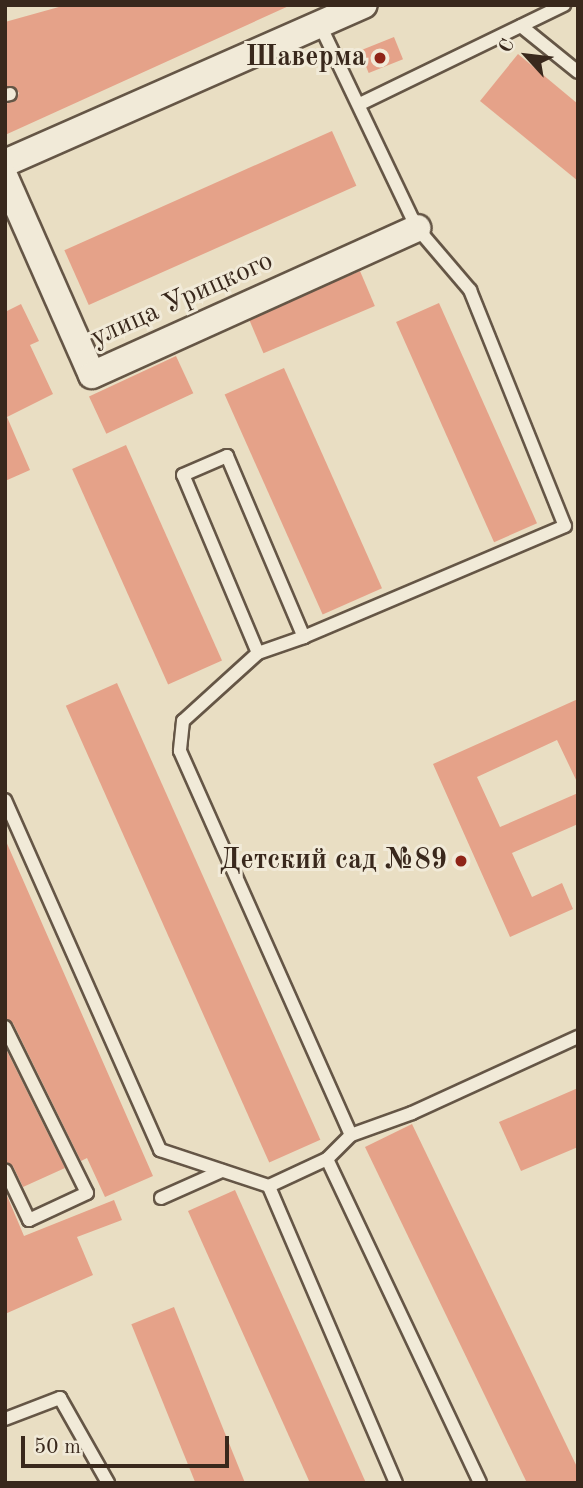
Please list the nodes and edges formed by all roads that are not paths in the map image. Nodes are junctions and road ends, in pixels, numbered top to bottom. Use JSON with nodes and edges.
{"nodes":[{"id":1,"x":364,"y":5,"type":"edge"},
{"id":2,"x":564,"y":5,"type":"edge"},
{"id":3,"x":320,"y":24,"type":"junction"},
{"id":4,"x":520,"y":26,"type":"junction"},
{"id":5,"x":578,"y":72,"type":"edge"},
{"id":6,"x":360,"y":104,"type":"junction"},
{"id":7,"x":5,"y":163,"type":"edge"},
{"id":8,"x":5,"y":178,"type":"edge"},
{"id":9,"x":417,"y":228,"type":"junction"},
{"id":10,"x":304,"y":637,"type":"junction"},
{"id":11,"x":258,"y":653,"type":"junction"},
{"id":12,"x":5,"y":800,"type":"edge"},
{"id":13,"x":5,"y":1027,"type":"edge"},
{"id":14,"x":578,"y":1037,"type":"edge"},
{"id":15,"x":351,"y":1135,"type":"junction"},
{"id":16,"x":327,"y":1159,"type":"junction"},
{"id":17,"x":5,"y":1170,"type":"edge"},
{"id":18,"x":222,"y":1171,"type":"junction"},
{"id":19,"x":269,"y":1186,"type":"junction"},
{"id":20,"x":161,"y":1198,"type":"dead end"},
{"id":21,"x":5,"y":1419,"type":"edge"},
{"id":22,"x":108,"y":1483,"type":"edge"},
{"id":23,"x":396,"y":1483,"type":"edge"},
{"id":24,"x":480,"y":1483,"type":"edge"}],
"edges":[{"from":1,"to":3,"type":"street"},
{"from":2,"to":4,"type":"lane"},
{"from":3,"to":6,"type":"lane"},
{"from":3,"to":7,"type":"street"},
{"from":4,"to":5,"type":"lane"},
{"from":4,"to":6,"type":"lane"},
{"from":6,"to":9,"type":"lane"},
{"from":8,"to":9,"type":"street","name":"улица Урицкого"},
{"from":9,"to":10,"type":"lane"},
{"from":10,"to":11,"type":"lane"},
{"from":10,"to":11,"type":"lane"},
{"from":11,"to":15,"type":"lane"},
{"from":12,"to":18,"type":"lane"},
{"from":13,"to":17,"type":"lane"},
{"from":14,"to":15,"type":"lane"},
{"from":15,"to":16,"type":"lane"},
{"from":16,"to":19,"type":"lane"},
{"from":16,"to":24,"type":"lane"},
{"from":18,"to":19,"type":"lane"},
{"from":18,"to":20,"type":"lane"},
{"from":19,"to":23,"type":"lane"},
{"from":21,"to":22,"type":"lane"}]}
